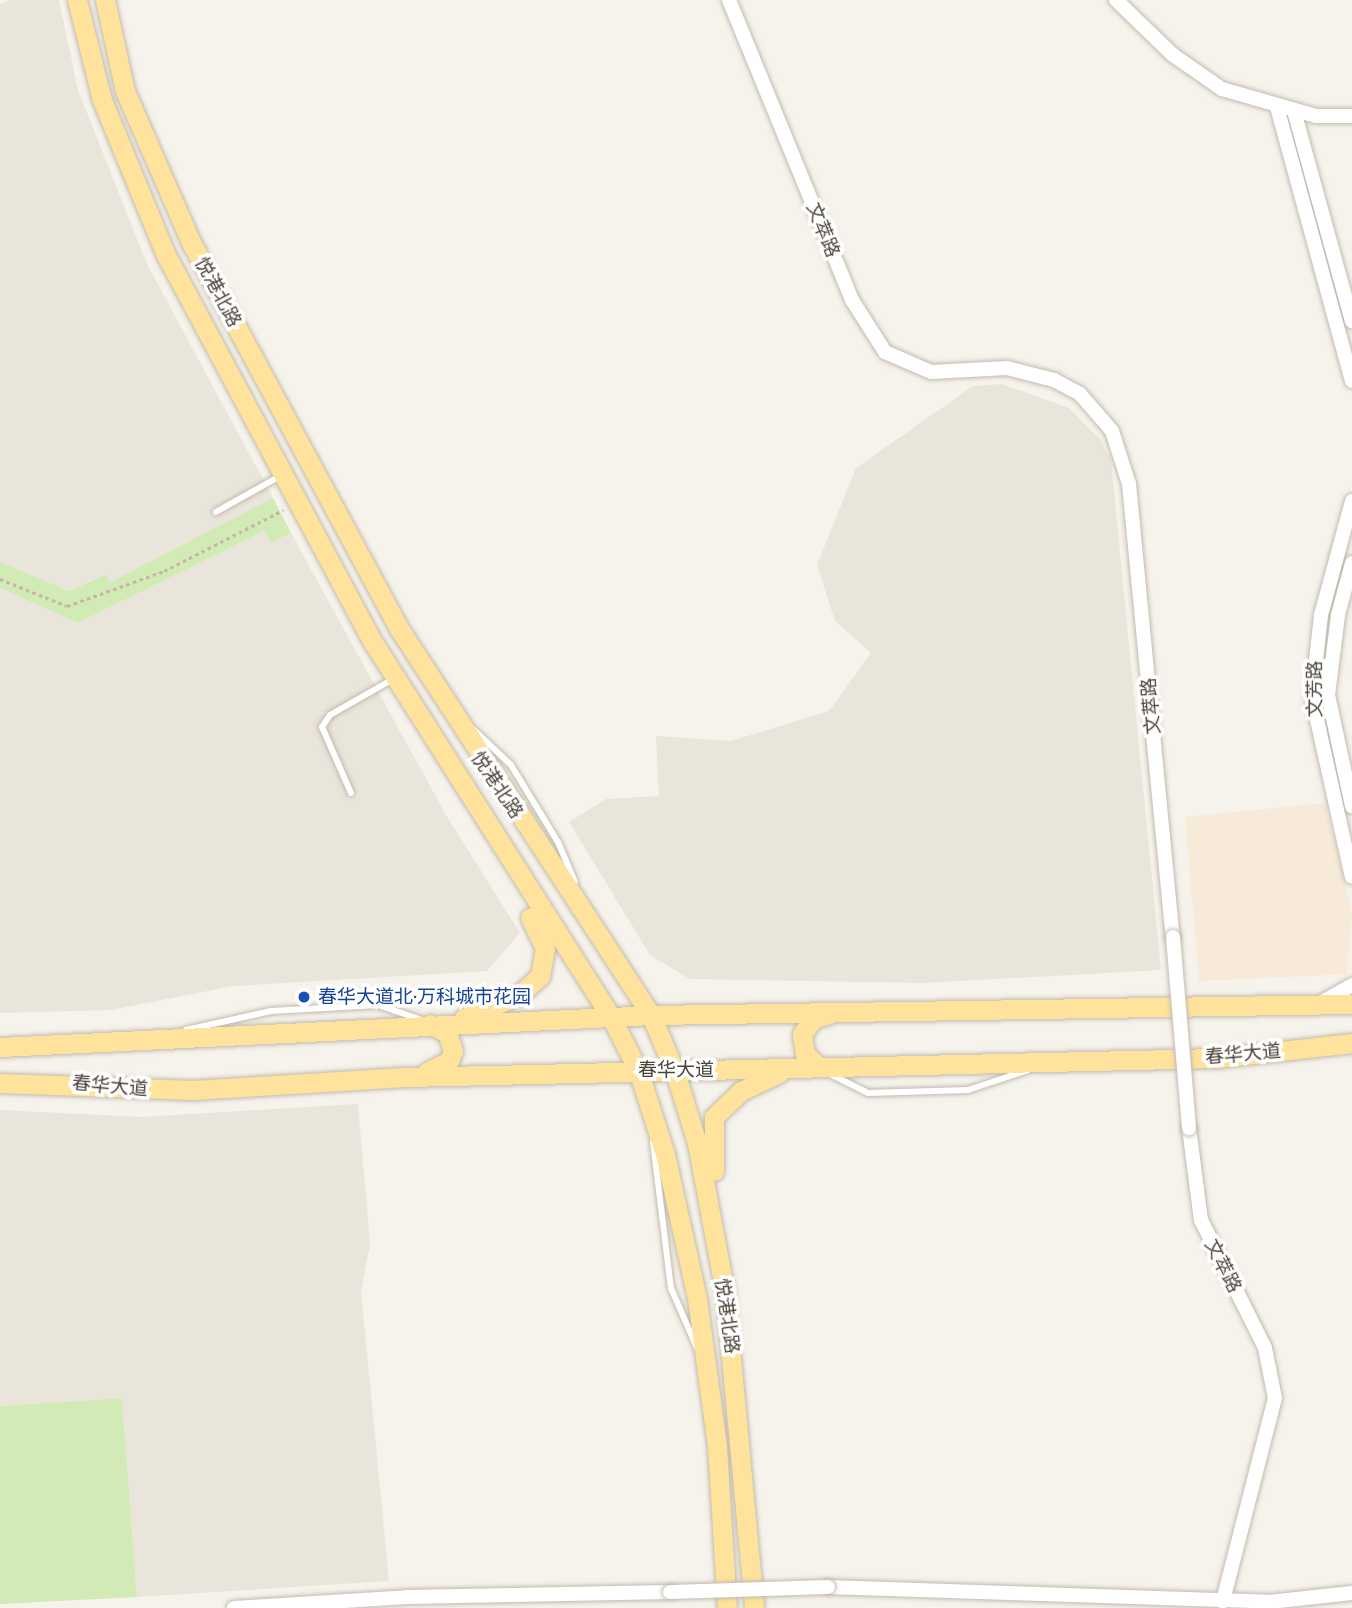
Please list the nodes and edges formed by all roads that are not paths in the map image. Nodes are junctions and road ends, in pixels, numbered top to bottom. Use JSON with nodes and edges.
{"nodes":[{"id":1,"x":77,"y":0,"type":"edge"},
{"id":2,"x":105,"y":0,"type":"edge"},
{"id":3,"x":729,"y":0,"type":"edge"},
{"id":4,"x":1116,"y":0,"type":"edge"},
{"id":5,"x":1277,"y":107,"type":"junction"},
{"id":6,"x":1294,"y":111,"type":"junction"},
{"id":7,"x":1352,"y":116,"type":"edge"},
{"id":8,"x":1352,"y":321,"type":"edge"},
{"id":9,"x":1352,"y":381,"type":"edge"},
{"id":10,"x":283,"y":474,"type":"junction"},
{"id":11,"x":1352,"y":500,"type":"edge"},
{"id":12,"x":216,"y":512,"type":"dead end"},
{"id":13,"x":1352,"y":563,"type":"edge"},
{"id":14,"x":1321,"y":615,"type":"junction"},
{"id":15,"x":1345,"y":615,"type":"edge"},
{"id":16,"x":394,"y":678,"type":"junction"},
{"id":17,"x":351,"y":793,"type":"dead end"},
{"id":18,"x":1352,"y":806,"type":"edge"},
{"id":19,"x":482,"y":823,"type":"junction"},
{"id":20,"x":1352,"y":877,"type":"edge"},
{"id":21,"x":1352,"y":985,"type":"edge"},
{"id":22,"x":1352,"y":1004,"type":"edge"},
{"id":23,"x":1315,"y":1005,"type":"junction"},
{"id":24,"x":837,"y":1012,"type":"junction"},
{"id":25,"x":651,"y":1015,"type":"junction"},
{"id":26,"x":611,"y":1017,"type":"junction"},
{"id":27,"x":452,"y":1023,"type":"junction"},
{"id":28,"x":430,"y":1024,"type":"junction"},
{"id":29,"x":1352,"y":1043,"type":"edge"},
{"id":30,"x":0,"y":1047,"type":"edge"},
{"id":31,"x":1289,"y":1050,"type":"junction"},
{"id":32,"x":1352,"y":1053,"type":"edge"},
{"id":33,"x":1051,"y":1061,"type":"junction"},
{"id":34,"x":819,"y":1067,"type":"junction"},
{"id":35,"x":792,"y":1068,"type":"junction"},
{"id":36,"x":638,"y":1070,"type":"junction"},
{"id":37,"x":675,"y":1072,"type":"junction"},
{"id":38,"x":405,"y":1077,"type":"junction"},
{"id":39,"x":0,"y":1083,"type":"edge"},
{"id":40,"x":725,"y":1293,"type":"junction"},
{"id":41,"x":1352,"y":1593,"type":"edge"},
{"id":42,"x":1223,"y":1601,"type":"junction"},
{"id":43,"x":234,"y":1608,"type":"edge"},
{"id":44,"x":727,"y":1608,"type":"edge"},
{"id":45,"x":754,"y":1608,"type":"edge"}],
"edges":[{"from":1,"to":10,"type":"main road","name":"悦港北路"},
{"from":2,"to":25,"type":"main road","name":"悦港北路"},
{"from":3,"to":42,"type":"street","name":"文萃路","bridge":true},
{"from":4,"to":5,"type":"street"},
{"from":5,"to":6,"type":"street"},
{"from":5,"to":9,"type":"street"},
{"from":6,"to":7,"type":"street"},
{"from":6,"to":8,"type":"street"},
{"from":10,"to":12,"type":"lane"},
{"from":10,"to":16,"type":"main road","name":"悦港北路"},
{"from":11,"to":14,"type":"street","name":"文芳路"},
{"from":13,"to":15,"type":"street","name":"文芳路"},
{"from":14,"to":15,"type":"street"},
{"from":14,"to":20,"type":"street","name":"文芳路"},
{"from":15,"to":18,"type":"street","name":"文芳路"},
{"from":16,"to":17,"type":"lane"},
{"from":16,"to":19,"type":"main road","name":"悦港北路"},
{"from":19,"to":26,"type":"main road","name":"悦港北路"},
{"from":19,"to":27,"type":"main road"},
{"from":21,"to":23,"type":"street"},
{"from":22,"to":23,"type":"main road","name":"春华大道"},
{"from":23,"to":24,"type":"main road","name":"春华大道"},
{"from":24,"to":25,"type":"main road","name":"春华大道"},
{"from":24,"to":34,"type":"main road"},
{"from":25,"to":26,"type":"main road","name":"春华大道"},
{"from":25,"to":37,"type":"main road","name":"悦港北路"},
{"from":26,"to":27,"type":"main road","name":"春华大道"},
{"from":26,"to":36,"type":"main road","name":"悦港北路"},
{"from":27,"to":28,"type":"main road","name":"春华大道"},
{"from":28,"to":30,"type":"main road","name":"春华大道"},
{"from":28,"to":38,"type":"main road"},
{"from":29,"to":31,"type":"main road","name":"春华大道"},
{"from":31,"to":32,"type":"street"},
{"from":31,"to":33,"type":"main road","name":"春华大道"},
{"from":33,"to":34,"type":"main road","name":"春华大道"},
{"from":33,"to":34,"type":"lane"},
{"from":34,"to":35,"type":"main road","name":"春华大道"},
{"from":35,"to":37,"type":"main road","name":"春华大道"},
{"from":35,"to":40,"type":"main road"},
{"from":36,"to":37,"type":"main road","name":"春华大道"},
{"from":36,"to":38,"type":"main road","name":"春华大道"},
{"from":36,"to":44,"type":"main road","name":"悦港北路"},
{"from":37,"to":40,"type":"main road","name":"悦港北路"},
{"from":38,"to":39,"type":"main road","name":"春华大道"},
{"from":40,"to":45,"type":"main road","name":"悦港北路"},
{"from":41,"to":42,"type":"street"},
{"from":42,"to":43,"type":"street","bridge":true}]}
